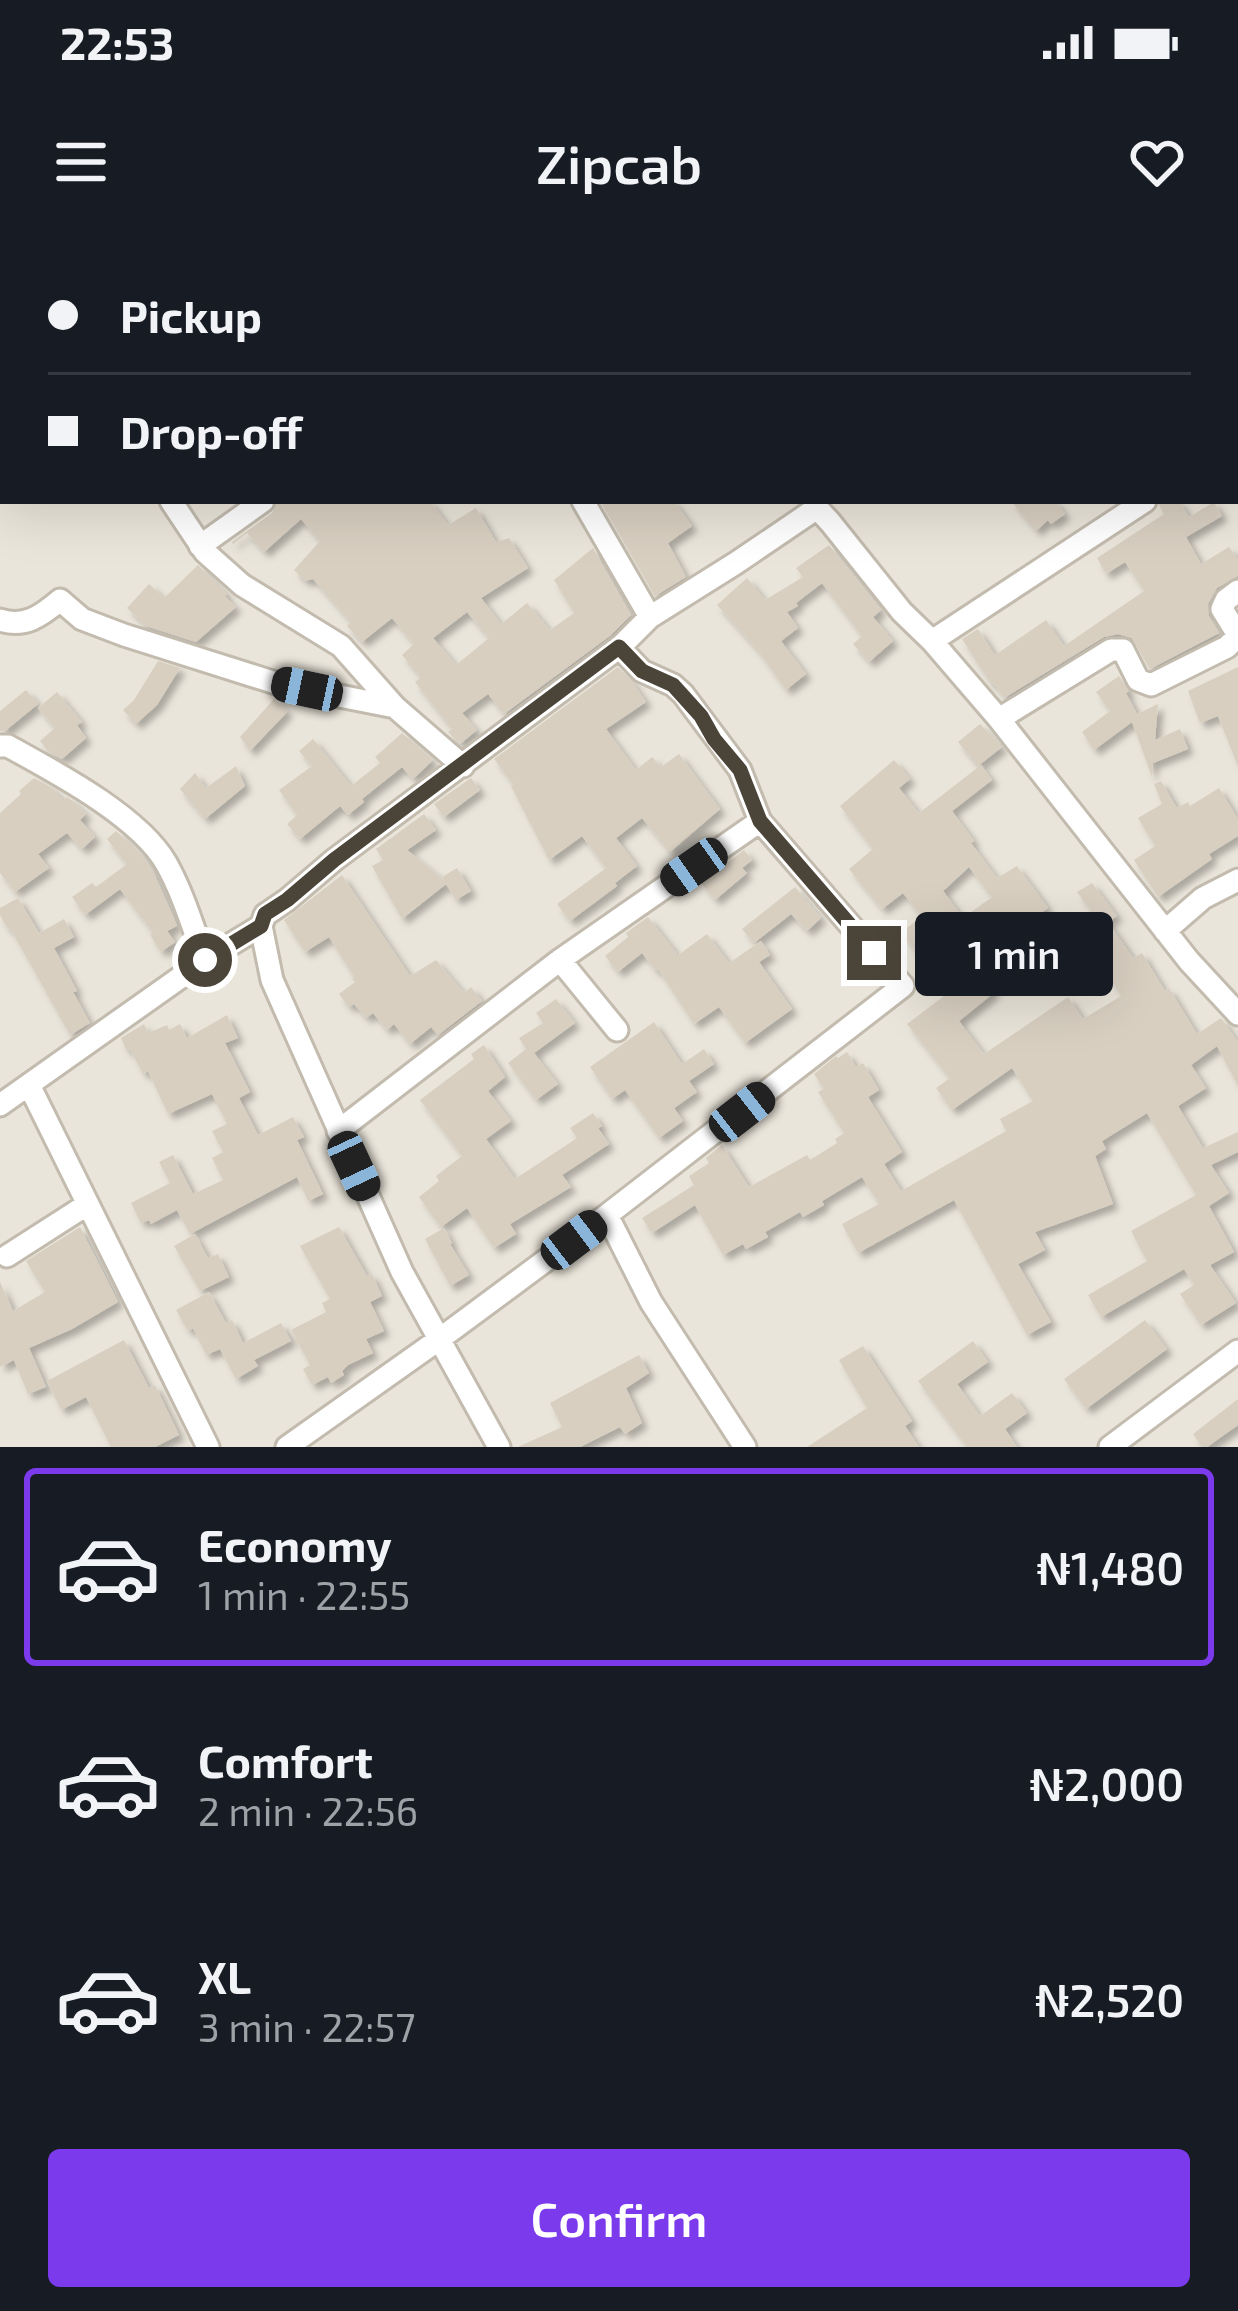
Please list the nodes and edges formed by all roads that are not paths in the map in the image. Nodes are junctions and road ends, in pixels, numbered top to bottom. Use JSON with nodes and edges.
{"nodes":[{"id":1,"x":173,"y":504,"type":"edge"},
{"id":2,"x":259,"y":504,"type":"edge"},
{"id":3,"x":585,"y":504,"type":"edge"},
{"id":4,"x":821,"y":504,"type":"edge"},
{"id":5,"x":1140,"y":504,"type":"edge"},
{"id":6,"x":200,"y":546,"type":"junction"},
{"id":7,"x":1238,"y":591,"type":"edge"},
{"id":8,"x":650,"y":617,"type":"junction"},
{"id":9,"x":0,"y":620,"type":"edge"},
{"id":10,"x":1238,"y":636,"type":"edge"},
{"id":11,"x":932,"y":641,"type":"junction"},
{"id":12,"x":619,"y":647,"type":"junction"},
{"id":13,"x":395,"y":707,"type":"junction"},
{"id":14,"x":999,"y":718,"type":"junction"},
{"id":15,"x":0,"y":746,"type":"edge"},
{"id":16,"x":463,"y":766,"type":"junction"},
{"id":17,"x":760,"y":821,"type":"junction"},
{"id":18,"x":1238,"y":880,"type":"edge"},
{"id":19,"x":261,"y":926,"type":"junction"},
{"id":20,"x":1166,"y":931,"type":"junction"},
{"id":21,"x":205,"y":960,"type":"junction"},
{"id":22,"x":560,"y":960,"type":"junction"},
{"id":23,"x":1238,"y":1013,"type":"edge"},
{"id":24,"x":617,"y":1030,"type":"dead end"},
{"id":25,"x":29,"y":1085,"type":"junction"},
{"id":26,"x":0,"y":1105,"type":"edge"},
{"id":27,"x":338,"y":1131,"type":"junction"},
{"id":28,"x":88,"y":1204,"type":"junction"},
{"id":29,"x":607,"y":1215,"type":"junction"},
{"id":30,"x":7,"y":1256,"type":"dead end"},
{"id":31,"x":441,"y":1338,"type":"junction"},
{"id":32,"x":1238,"y":1352,"type":"edge"},
{"id":33,"x":208,"y":1447,"type":"edge"},
{"id":34,"x":287,"y":1447,"type":"edge"},
{"id":35,"x":499,"y":1447,"type":"edge"},
{"id":36,"x":746,"y":1447,"type":"edge"},
{"id":37,"x":1110,"y":1447,"type":"edge"}],
"edges":[{"from":1,"to":6,"type":"street"},
{"from":2,"to":6,"type":"street"},
{"from":3,"to":8,"type":"street"},
{"from":4,"to":8,"type":"street"},
{"from":4,"to":11,"type":"street"},
{"from":5,"to":11,"type":"street"},
{"from":6,"to":13,"type":"street"},
{"from":7,"to":10,"type":"street"},
{"from":8,"to":12,"type":"street"},
{"from":9,"to":13,"type":"street"},
{"from":10,"to":14,"type":"street"},
{"from":11,"to":14,"type":"street"},
{"from":12,"to":16,"type":"street"},
{"from":12,"to":17,"type":"street"},
{"from":13,"to":16,"type":"street"},
{"from":14,"to":20,"type":"street"},
{"from":15,"to":21,"type":"street"},
{"from":16,"to":19,"type":"street"},
{"from":17,"to":22,"type":"street"},
{"from":17,"to":29,"type":"street"},
{"from":18,"to":20,"type":"street"},
{"from":19,"to":21,"type":"street"},
{"from":19,"to":27,"type":"street"},
{"from":20,"to":23,"type":"street"},
{"from":21,"to":25,"type":"street"},
{"from":22,"to":24,"type":"street"},
{"from":22,"to":27,"type":"street"},
{"from":25,"to":26,"type":"street"},
{"from":25,"to":28,"type":"street"},
{"from":27,"to":31,"type":"street"},
{"from":28,"to":30,"type":"street"},
{"from":28,"to":33,"type":"street"},
{"from":29,"to":31,"type":"street"},
{"from":29,"to":36,"type":"street"},
{"from":31,"to":34,"type":"street"},
{"from":31,"to":35,"type":"street"},
{"from":32,"to":37,"type":"street"}]}
